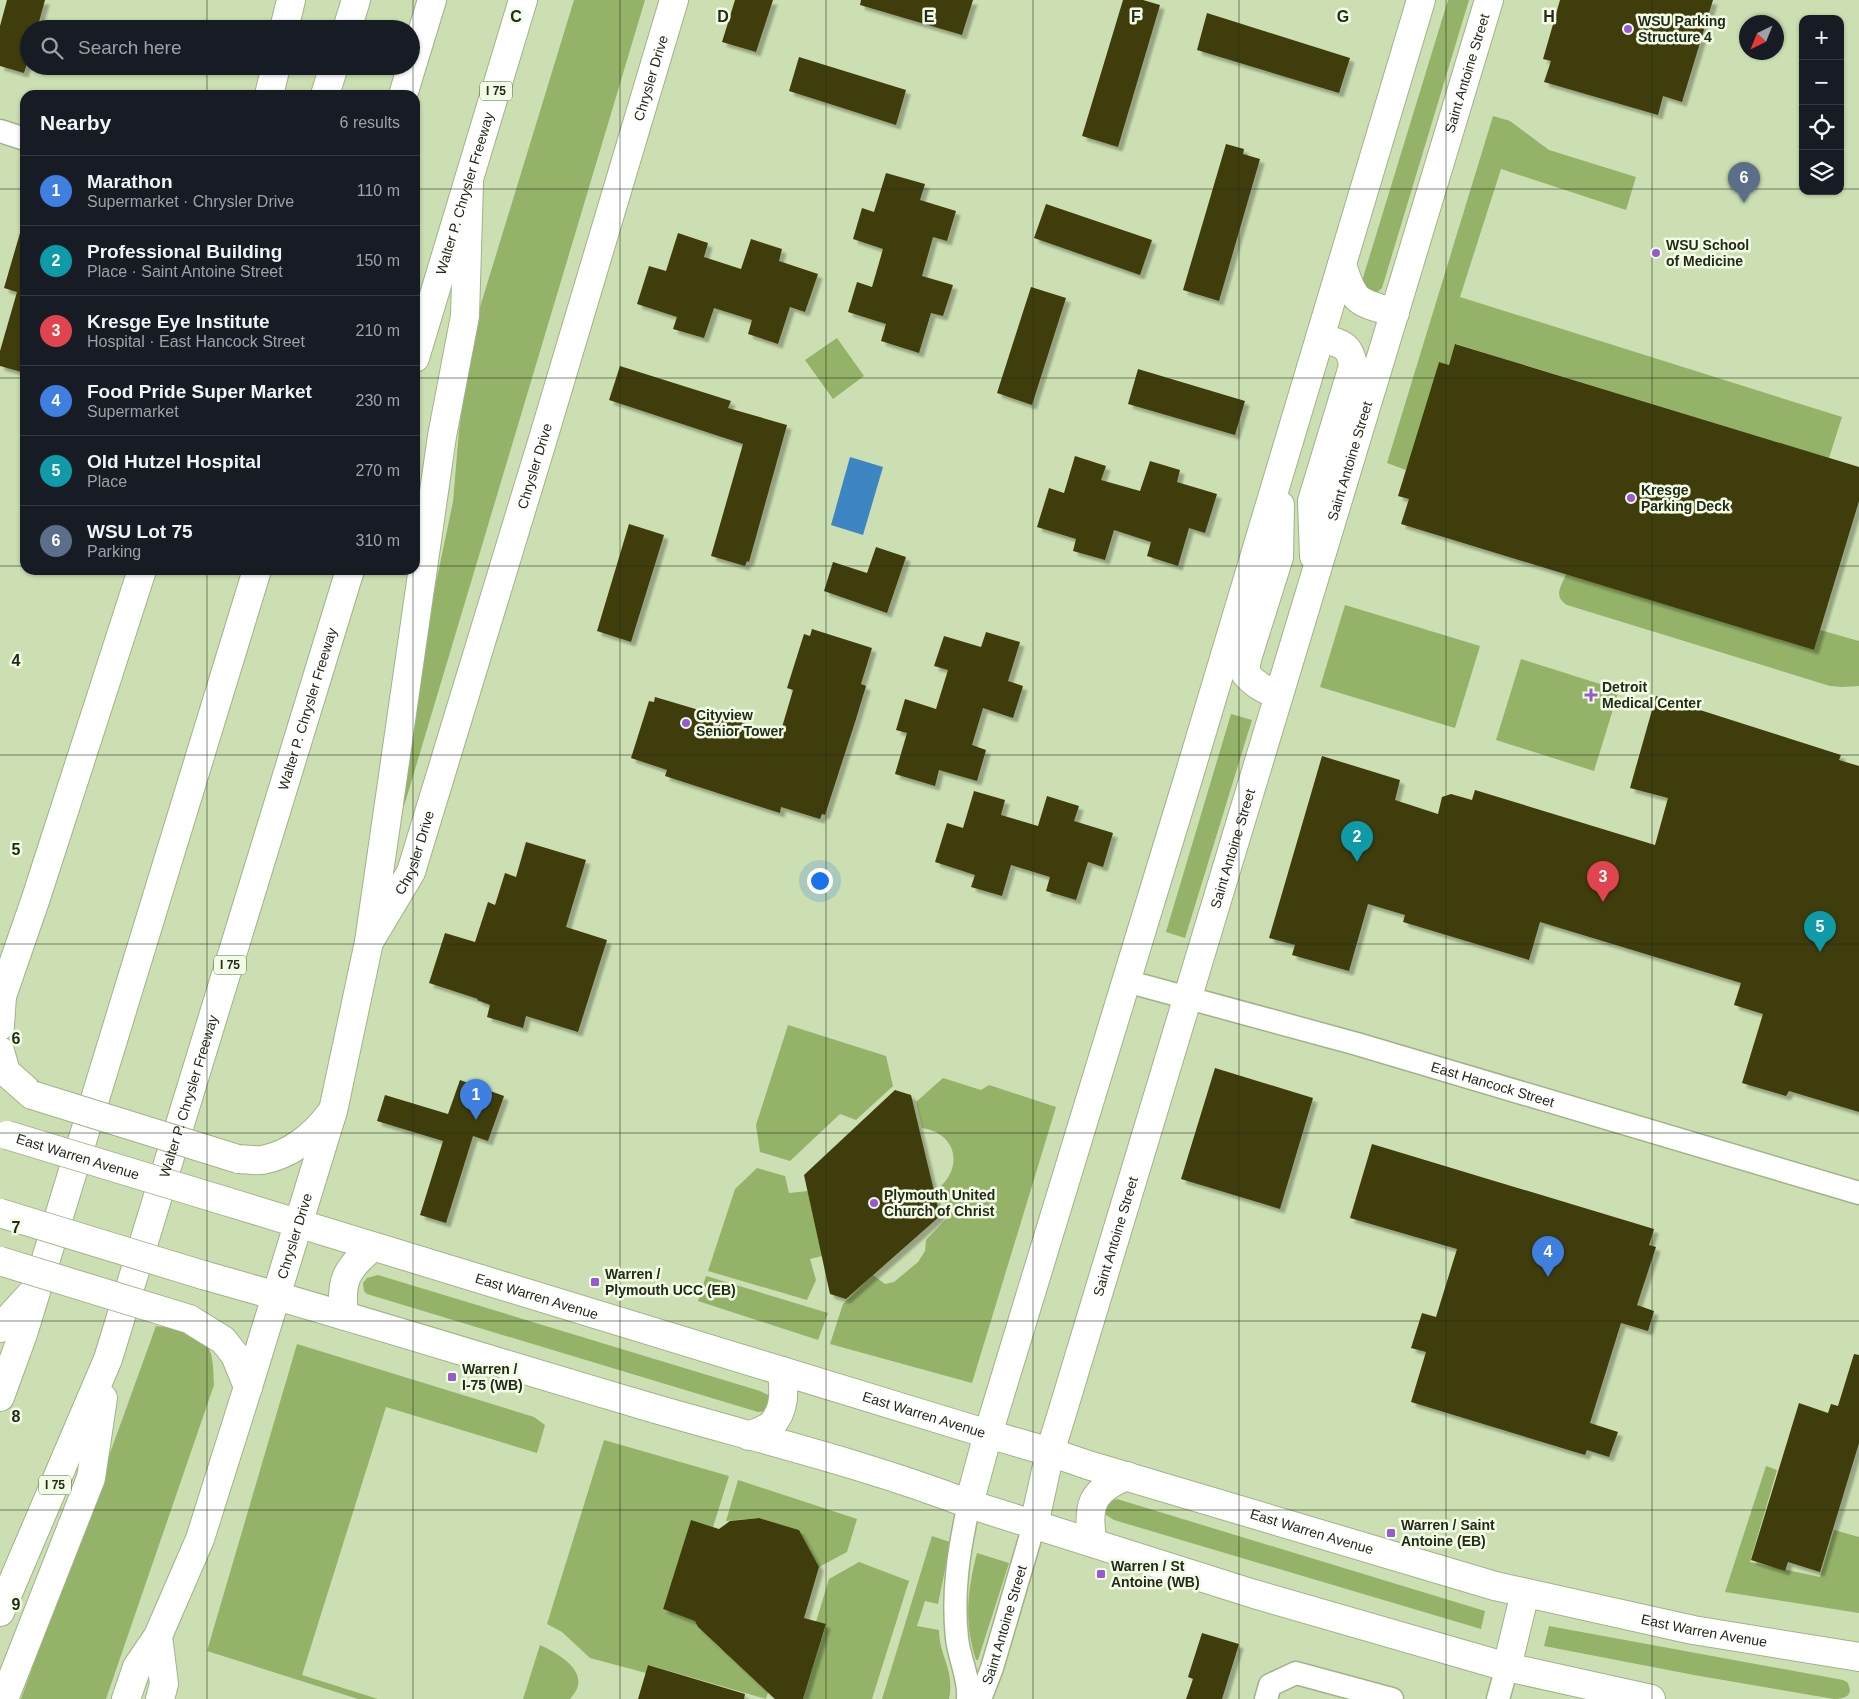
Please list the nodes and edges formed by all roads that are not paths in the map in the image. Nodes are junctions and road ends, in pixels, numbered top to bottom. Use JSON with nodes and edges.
{"nodes":[{"id":1,"x":290,"y":0,"type":"edge"},
{"id":2,"x":356,"y":0,"type":"edge"},
{"id":3,"x":432,"y":0,"type":"edge"},
{"id":4,"x":523,"y":0,"type":"edge"},
{"id":5,"x":674,"y":0,"type":"edge"},
{"id":6,"x":1422,"y":0,"type":"edge"},
{"id":7,"x":1489,"y":0,"type":"edge"},
{"id":8,"x":286,"y":20,"type":"edge"},
{"id":9,"x":350,"y":20,"type":"edge"},
{"id":10,"x":420,"y":39,"type":"edge"},
{"id":11,"x":274,"y":75,"type":"edge"},
{"id":12,"x":331,"y":75,"type":"edge"},
{"id":13,"x":409,"y":75,"type":"edge"},
{"id":14,"x":270,"y":90,"type":"edge"},
{"id":15,"x":327,"y":90,"type":"edge"},
{"id":16,"x":405,"y":90,"type":"edge"},
{"id":17,"x":0,"y":131,"type":"edge"},
{"id":18,"x":20,"y":137,"type":"edge"},
{"id":19,"x":469,"y":182,"type":"junction"},
{"id":20,"x":1342,"y":264,"type":"junction"},
{"id":21,"x":1395,"y":313,"type":"junction"},
{"id":22,"x":1320,"y":337,"type":"junction"},
{"id":23,"x":420,"y":342,"type":"edge"},
{"id":24,"x":1281,"y":468,"type":"junction"},
{"id":25,"x":140,"y":575,"type":"edge"},
{"id":26,"x":255,"y":575,"type":"edge"},
{"id":27,"x":348,"y":575,"type":"edge"},
{"id":28,"x":1315,"y":577,"type":"junction"},
{"id":29,"x":1279,"y":695,"type":"junction"},
{"id":30,"x":369,"y":942,"type":"junction"},
{"id":31,"x":1126,"y":981,"type":"junction"},
{"id":32,"x":1188,"y":998,"type":"junction"},
{"id":33,"x":1,"y":999,"type":"edge"},
{"id":34,"x":0,"y":1026,"type":"edge"},
{"id":35,"x":0,"y":1051,"type":"edge"},
{"id":36,"x":333,"y":1111,"type":"junction"},
{"id":37,"x":3,"y":1134,"type":"edge"},
{"id":38,"x":1859,"y":1193,"type":"edge"},
{"id":39,"x":0,"y":1213,"type":"edge"},
{"id":40,"x":298,"y":1224,"type":"junction"},
{"id":41,"x":373,"y":1247,"type":"junction"},
{"id":42,"x":0,"y":1261,"type":"edge"},
{"id":43,"x":36,"y":1288,"type":"junction"},
{"id":44,"x":276,"y":1296,"type":"junction"},
{"id":45,"x":344,"y":1316,"type":"junction"},
{"id":46,"x":0,"y":1328,"type":"edge"},
{"id":47,"x":108,"y":1359,"type":"junction"},
{"id":48,"x":782,"y":1371,"type":"junction"},
{"id":49,"x":248,"y":1387,"type":"junction"},
{"id":50,"x":0,"y":1397,"type":"edge"},
{"id":51,"x":988,"y":1434,"type":"junction"},
{"id":52,"x":749,"y":1436,"type":"junction"},
{"id":53,"x":1050,"y":1452,"type":"junction"},
{"id":54,"x":1127,"y":1476,"type":"junction"},
{"id":55,"x":969,"y":1504,"type":"junction"},
{"id":56,"x":1034,"y":1525,"type":"junction"},
{"id":57,"x":1093,"y":1543,"type":"junction"},
{"id":58,"x":1526,"y":1593,"type":"junction"},
{"id":59,"x":0,"y":1612,"type":"edge"},
{"id":60,"x":158,"y":1636,"type":"junction"},
{"id":61,"x":1857,"y":1661,"type":"edge"},
{"id":62,"x":1507,"y":1667,"type":"junction"},
{"id":63,"x":1268,"y":1692,"type":"edge"},
{"id":64,"x":4,"y":1699,"type":"edge"},
{"id":65,"x":126,"y":1699,"type":"edge"},
{"id":66,"x":160,"y":1699,"type":"edge"},
{"id":67,"x":968,"y":1699,"type":"edge"},
{"id":68,"x":980,"y":1699,"type":"edge"},
{"id":69,"x":1392,"y":1699,"type":"edge"},
{"id":70,"x":1498,"y":1699,"type":"edge"},
{"id":71,"x":1651,"y":1699,"type":"edge"}],
"edges":[{"from":1,"to":8,"type":"main road"},
{"from":2,"to":9,"type":"main road"},
{"from":3,"to":10,"type":"main road"},
{"from":4,"to":19,"type":"main road","name":"Walter P. Chrysler Freeway","number":"I 75"},
{"from":5,"to":30,"type":"main road","name":"Chrysler Drive"},
{"from":6,"to":20,"type":"main road","name":"Saint Antoine Street"},
{"from":7,"to":21,"type":"main road","name":"Saint Antoine Street"},
{"from":11,"to":14,"type":"main road"},
{"from":12,"to":15,"type":"main road"},
{"from":13,"to":16,"type":"main road"},
{"from":17,"to":18,"type":"street"},
{"from":19,"to":23,"type":"main road","name":"Walter P. Chrysler Freeway","number":"I 75"},
{"from":19,"to":30,"type":"main road"},
{"from":20,"to":21,"type":"main road"},
{"from":20,"to":22,"type":"main road","name":"Saint Antoine Street"},
{"from":21,"to":28,"type":"main road","name":"Saint Antoine Street"},
{"from":22,"to":24,"type":"main road","name":"Saint Antoine Street"},
{"from":22,"to":28,"type":"main road"},
{"from":24,"to":29,"type":"main road"},
{"from":24,"to":31,"type":"main road","name":"Saint Antoine Street"},
{"from":25,"to":33,"type":"main road"},
{"from":26,"to":43,"type":"main road"},
{"from":27,"to":47,"type":"main road","name":"Walter P. Chrysler Freeway","number":"I 75"},
{"from":28,"to":29,"type":"main road","name":"Saint Antoine Street"},
{"from":29,"to":32,"type":"main road","name":"Saint Antoine Street"},
{"from":30,"to":36,"type":"main road","name":"Chrysler Drive"},
{"from":31,"to":32,"type":"street","name":"East Hancock Street"},
{"from":31,"to":51,"type":"main road","name":"Saint Antoine Street"},
{"from":32,"to":38,"type":"street","name":"East Hancock Street"},
{"from":32,"to":53,"type":"main road","name":"Saint Antoine Street"},
{"from":33,"to":34,"type":"main road"},
{"from":35,"to":36,"type":"main road","bridge":true},
{"from":36,"to":40,"type":"main road","name":"Chrysler Drive"},
{"from":37,"to":40,"type":"main road","name":"East Warren Avenue","bridge":true},
{"from":39,"to":44,"type":"main road","bridge":true},
{"from":40,"to":41,"type":"main road","name":"East Warren Avenue"},
{"from":40,"to":44,"type":"main road","name":"Chrysler Drive"},
{"from":41,"to":45,"type":"main road"},
{"from":41,"to":48,"type":"main road","name":"East Warren Avenue"},
{"from":42,"to":49,"type":"main road","bridge":true},
{"from":43,"to":46,"type":"main road"},
{"from":43,"to":50,"type":"main road"},
{"from":44,"to":45,"type":"main road"},
{"from":44,"to":49,"type":"main road","name":"Chrysler Drive"},
{"from":45,"to":52,"type":"main road"},
{"from":47,"to":59,"type":"main road","name":"Walter P. Chrysler Freeway","number":"I 75"},
{"from":47,"to":64,"type":"main road"},
{"from":48,"to":51,"type":"main road","name":"East Warren Avenue"},
{"from":48,"to":52,"type":"main road"},
{"from":49,"to":60,"type":"main road","name":"Chrysler Drive"},
{"from":51,"to":53,"type":"main road","name":"East Warren Avenue"},
{"from":51,"to":55,"type":"main road","name":"Saint Antoine Street"},
{"from":52,"to":55,"type":"main road"},
{"from":53,"to":54,"type":"main road","name":"East Warren Avenue"},
{"from":53,"to":56,"type":"main road","name":"Saint Antoine Street"},
{"from":54,"to":57,"type":"main road"},
{"from":54,"to":58,"type":"main road","name":"East Warren Avenue"},
{"from":55,"to":56,"type":"main road"},
{"from":55,"to":67,"type":"street","name":"Saint Antoine Street"},
{"from":56,"to":57,"type":"main road"},
{"from":56,"to":68,"type":"street","name":"Saint Antoine Street"},
{"from":57,"to":62,"type":"main road"},
{"from":58,"to":61,"type":"main road","name":"East Warren Avenue"},
{"from":58,"to":62,"type":"main road"},
{"from":60,"to":65,"type":"main road","name":"Chrysler Drive"},
{"from":60,"to":66,"type":"main road"},
{"from":62,"to":70,"type":"street"},
{"from":62,"to":71,"type":"main road"},
{"from":63,"to":69,"type":"street"}]}
